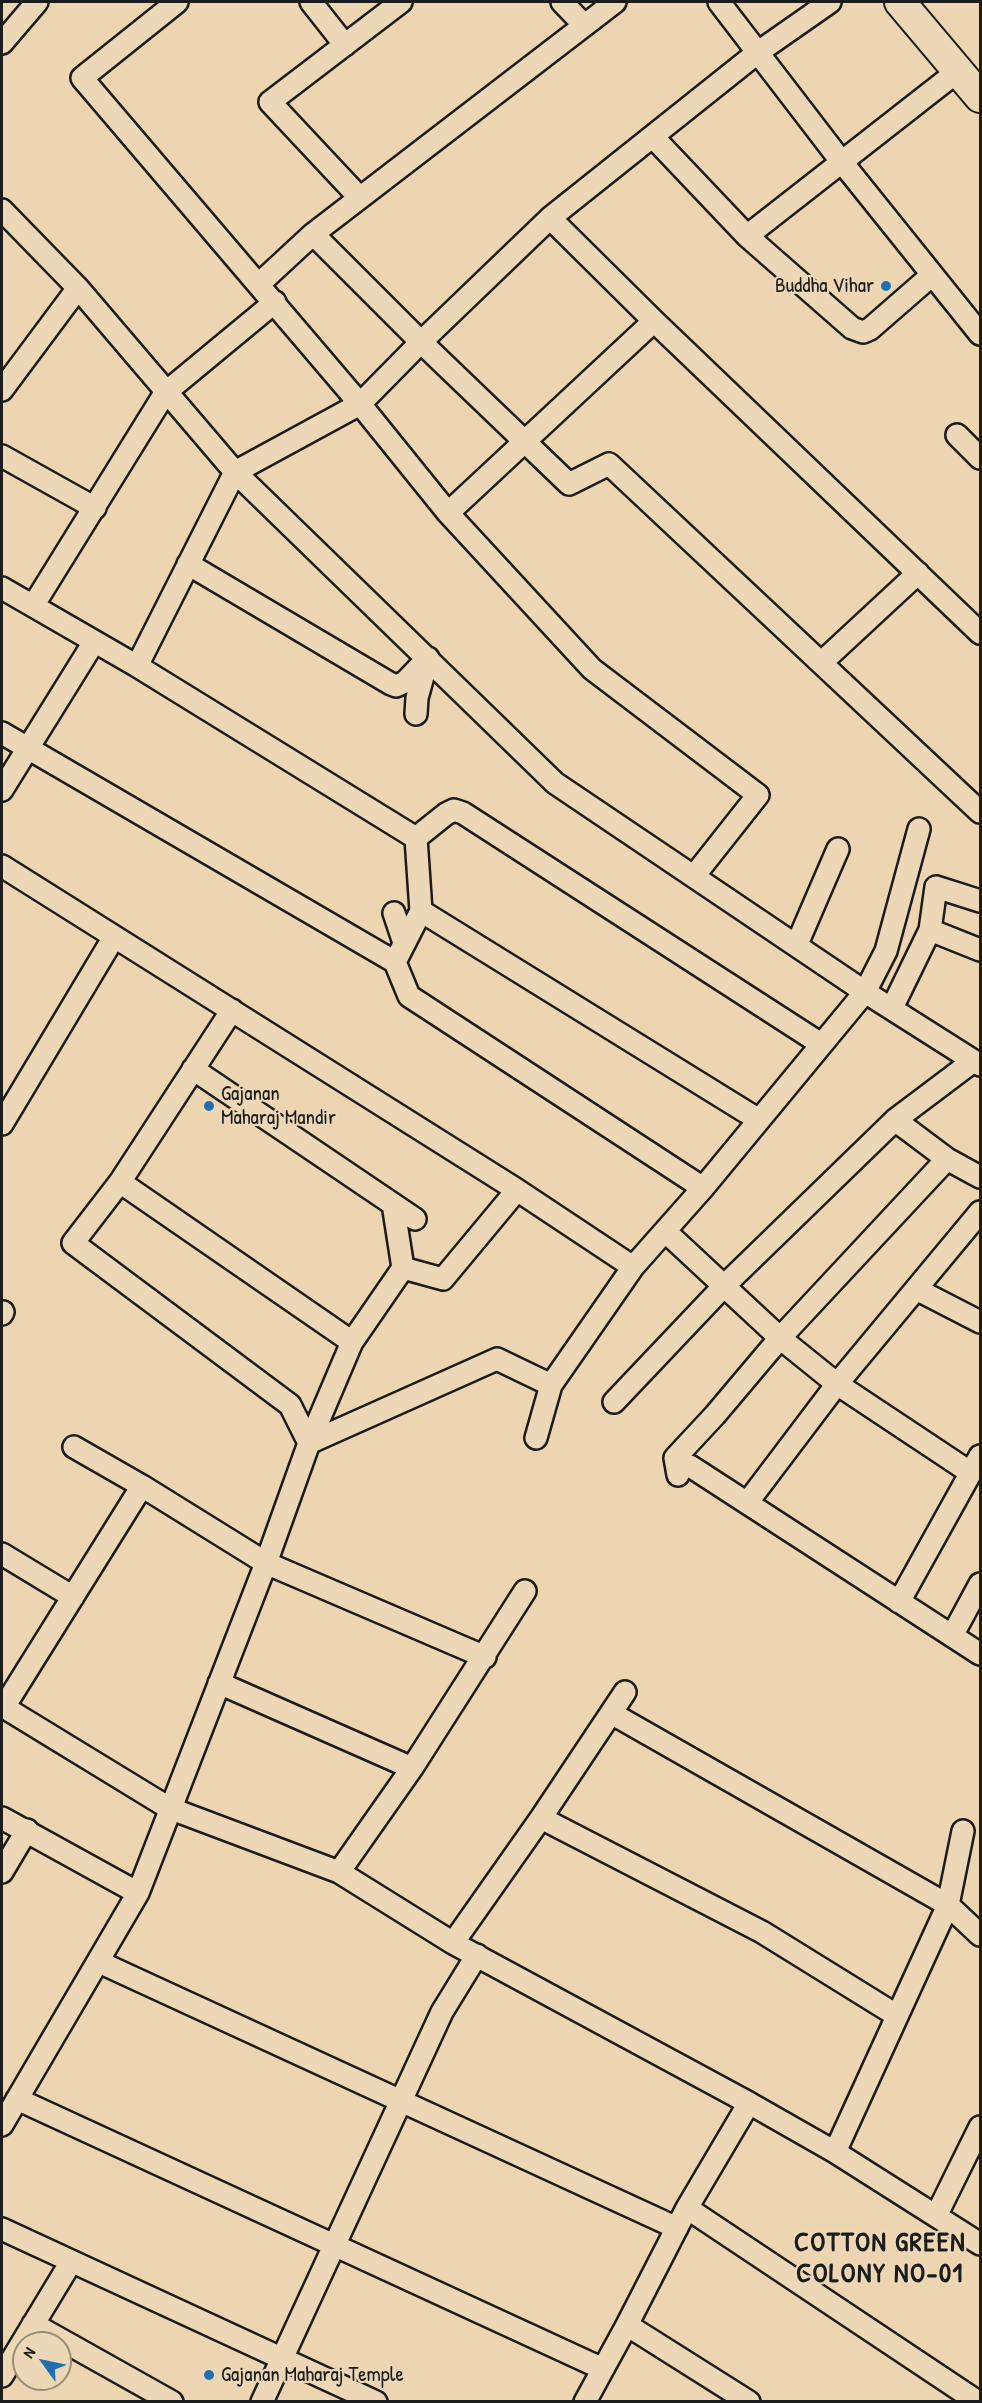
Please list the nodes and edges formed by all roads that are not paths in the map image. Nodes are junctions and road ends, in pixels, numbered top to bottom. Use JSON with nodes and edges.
{"nodes":[{"id":1,"x":37,"y":2,"type":"edge"},
{"id":2,"x":177,"y":2,"type":"edge"},
{"id":3,"x":311,"y":2,"type":"edge"},
{"id":4,"x":401,"y":2,"type":"edge"},
{"id":5,"x":562,"y":2,"type":"edge"},
{"id":6,"x":615,"y":2,"type":"edge"},
{"id":7,"x":719,"y":2,"type":"edge"},
{"id":8,"x":830,"y":2,"type":"edge"},
{"id":9,"x":900,"y":2,"type":"edge"},
{"id":10,"x":584,"y":25,"type":"junction"},
{"id":11,"x":2,"y":44,"type":"edge"},
{"id":12,"x":345,"y":45,"type":"junction"},
{"id":13,"x":757,"y":53,"type":"junction"},
{"id":14,"x":958,"y":71,"type":"junction"},
{"id":15,"x":980,"y":96,"type":"edge"},
{"id":16,"x":653,"y":137,"type":"junction"},
{"id":17,"x":841,"y":161,"type":"junction"},
{"id":18,"x":359,"y":197,"type":"junction"},
{"id":19,"x":2,"y":210,"type":"edge"},
{"id":20,"x":550,"y":218,"type":"junction"},
{"id":21,"x":313,"y":234,"type":"junction"},
{"id":22,"x":747,"y":236,"type":"junction"},
{"id":23,"x":933,"y":275,"type":"junction"},
{"id":24,"x":259,"y":284,"type":"junction"},
{"id":25,"x":78,"y":288,"type":"junction"},
{"id":26,"x":275,"y":302,"type":"junction"},
{"id":27,"x":654,"y":321,"type":"junction"},
{"id":28,"x":981,"y":334,"type":"edge"},
{"id":29,"x":421,"y":342,"type":"junction"},
{"id":30,"x":2,"y":390,"type":"edge"},
{"id":31,"x":165,"y":393,"type":"junction"},
{"id":32,"x":360,"y":404,"type":"junction"},
{"id":33,"x":957,"y":435,"type":"dead end"},
{"id":34,"x":524,"y":442,"type":"junction"},
{"id":35,"x":2,"y":456,"type":"edge"},
{"id":36,"x":981,"y":458,"type":"edge"},
{"id":37,"x":235,"y":472,"type":"junction"},
{"id":38,"x":95,"y":508,"type":"junction"},
{"id":39,"x":448,"y":513,"type":"junction"},
{"id":40,"x":188,"y":564,"type":"junction"},
{"id":41,"x":918,"y":573,"type":"junction"},
{"id":42,"x":2,"y":588,"type":"edge"},
{"id":43,"x":33,"y":606,"type":"junction"},
{"id":44,"x":981,"y":633,"type":"edge"},
{"id":45,"x":94,"y":642,"type":"junction"},
{"id":46,"x":428,"y":658,"type":"junction"},
{"id":47,"x":821,"y":663,"type":"junction"},
{"id":48,"x":137,"y":666,"type":"junction"},
{"id":49,"x":416,"y":714,"type":"dead end"},
{"id":50,"x":2,"y":733,"type":"edge"},
{"id":51,"x":27,"y":748,"type":"junction"},
{"id":52,"x":2,"y":790,"type":"edge"},
{"id":53,"x":981,"y":812,"type":"edge"},
{"id":54,"x":919,"y":829,"type":"dead end"},
{"id":55,"x":416,"y":838,"type":"junction"},
{"id":56,"x":838,"y":849,"type":"dead end"},
{"id":57,"x":2,"y":866,"type":"edge"},
{"id":58,"x":694,"y":876,"type":"junction"},
{"id":59,"x":981,"y":901,"type":"edge"},
{"id":60,"x":421,"y":911,"type":"junction"},
{"id":61,"x":394,"y":913,"type":"dead end"},
{"id":62,"x":930,"y":930,"type":"junction"},
{"id":63,"x":114,"y":937,"type":"junction"},
{"id":64,"x":797,"y":944,"type":"junction"},
{"id":65,"x":981,"y":950,"type":"edge"},
{"id":66,"x":400,"y":952,"type":"junction"},
{"id":67,"x":865,"y":992,"type":"junction"},
{"id":68,"x":892,"y":1008,"type":"junction"},
{"id":69,"x":232,"y":1010,"type":"junction"},
{"id":70,"x":821,"y":1044,"type":"junction"},
{"id":71,"x":976,"y":1064,"type":"edge"},
{"id":72,"x":193,"y":1069,"type":"junction"},
{"id":73,"x":759,"y":1120,"type":"junction"},
{"id":74,"x":895,"y":1120,"type":"junction"},
{"id":75,"x":2,"y":1124,"type":"edge"},
{"id":76,"x":947,"y":1159,"type":"junction"},
{"id":77,"x":981,"y":1177,"type":"edge"},
{"id":78,"x":120,"y":1182,"type":"junction"},
{"id":79,"x":703,"y":1188,"type":"junction"},
{"id":80,"x":517,"y":1190,"type":"junction"},
{"id":81,"x":393,"y":1204,"type":"junction"},
{"id":82,"x":981,"y":1212,"type":"edge"},
{"id":83,"x":415,"y":1219,"type":"dead end"},
{"id":84,"x":666,"y":1232,"type":"junction"},
{"id":85,"x":633,"y":1267,"type":"junction"},
{"id":86,"x":403,"y":1268,"type":"junction"},
{"id":87,"x":723,"y":1287,"type":"junction"},
{"id":88,"x":916,"y":1289,"type":"junction"},
{"id":89,"x":981,"y":1322,"type":"edge"},
{"id":90,"x":780,"y":1338,"type":"junction"},
{"id":91,"x":352,"y":1342,"type":"junction"},
{"id":92,"x":837,"y":1384,"type":"junction"},
{"id":93,"x":551,"y":1385,"type":"junction"},
{"id":94,"x":614,"y":1402,"type":"dead end"},
{"id":95,"x":536,"y":1438,"type":"dead end"},
{"id":96,"x":74,"y":1447,"type":"dead end"},
{"id":97,"x":303,"y":1457,"type":"junction"},
{"id":98,"x":976,"y":1465,"type":"edge"},
{"id":99,"x":142,"y":1486,"type":"junction"},
{"id":100,"x":747,"y":1503,"type":"junction"},
{"id":101,"x":2,"y":1554,"type":"edge"},
{"id":102,"x":266,"y":1563,"type":"junction"},
{"id":103,"x":981,"y":1584,"type":"edge"},
{"id":104,"x":525,"y":1591,"type":"dead end"},
{"id":105,"x":73,"y":1597,"type":"junction"},
{"id":106,"x":899,"y":1602,"type":"junction"},
{"id":107,"x":952,"y":1636,"type":"junction"},
{"id":108,"x":981,"y":1654,"type":"edge"},
{"id":109,"x":485,"y":1657,"type":"junction"},
{"id":110,"x":219,"y":1683,"type":"junction"},
{"id":111,"x":625,"y":1692,"type":"dead end"},
{"id":112,"x":3,"y":1707,"type":"edge"},
{"id":113,"x":611,"y":1713,"type":"junction"},
{"id":114,"x":412,"y":1768,"type":"junction"},
{"id":115,"x":169,"y":1808,"type":"junction"},
{"id":116,"x":2,"y":1818,"type":"edge"},
{"id":117,"x":542,"y":1818,"type":"junction"},
{"id":118,"x":27,"y":1830,"type":"junction"},
{"id":119,"x":963,"y":1831,"type":"dead end"},
{"id":120,"x":2,"y":1872,"type":"edge"},
{"id":121,"x":339,"y":1872,"type":"junction"},
{"id":122,"x":138,"y":1893,"type":"junction"},
{"id":123,"x":948,"y":1905,"type":"junction"},
{"id":124,"x":981,"y":1935,"type":"edge"},
{"id":125,"x":453,"y":1943,"type":"junction"},
{"id":126,"x":477,"y":1955,"type":"junction"},
{"id":127,"x":99,"y":1962,"type":"junction"},
{"id":128,"x":896,"y":2015,"type":"junction"},
{"id":129,"x":17,"y":2099,"type":"junction"},
{"id":130,"x":399,"y":2102,"type":"junction"},
{"id":131,"x":750,"y":2103,"type":"junction"},
{"id":132,"x":2,"y":2125,"type":"edge"},
{"id":133,"x":981,"y":2127,"type":"edge"},
{"id":134,"x":835,"y":2152,"type":"junction"},
{"id":135,"x":687,"y":2208,"type":"junction"},
{"id":136,"x":937,"y":2214,"type":"junction"},
{"id":137,"x":676,"y":2228,"type":"junction"},
{"id":138,"x":2,"y":2229,"type":"edge"},
{"id":139,"x":981,"y":2244,"type":"edge"},
{"id":140,"x":334,"y":2246,"type":"junction"},
{"id":141,"x":71,"y":2262,"type":"junction"},
{"id":142,"x":33,"y":2324,"type":"junction"},
{"id":143,"x":627,"y":2325,"type":"junction"},
{"id":144,"x":281,"y":2358,"type":"junction"},
{"id":145,"x":603,"y":2369,"type":"junction"},
{"id":146,"x":2,"y":2376,"type":"edge"},
{"id":147,"x":973,"y":2394,"type":"edge"},
{"id":148,"x":172,"y":2402,"type":"edge"},
{"id":149,"x":262,"y":2402,"type":"edge"},
{"id":150,"x":376,"y":2402,"type":"edge"},
{"id":151,"x":585,"y":2402,"type":"edge"},
{"id":152,"x":749,"y":2402,"type":"edge"}],
"edges":[{"from":1,"to":11,"type":"street"},
{"from":2,"to":24,"type":"street"},
{"from":3,"to":12,"type":"street"},
{"from":4,"to":12,"type":"street"},
{"from":5,"to":10,"type":"street"},
{"from":6,"to":10,"type":"street"},
{"from":7,"to":13,"type":"street"},
{"from":8,"to":13,"type":"street"},
{"from":9,"to":14,"type":"street"},
{"from":10,"to":18,"type":"street"},
{"from":12,"to":18,"type":"street"},
{"from":13,"to":16,"type":"street"},
{"from":13,"to":17,"type":"street"},
{"from":14,"to":15,"type":"street"},
{"from":14,"to":17,"type":"street"},
{"from":16,"to":20,"type":"street"},
{"from":16,"to":22,"type":"street"},
{"from":17,"to":22,"type":"street"},
{"from":17,"to":23,"type":"street"},
{"from":18,"to":21,"type":"street"},
{"from":19,"to":25,"type":"street"},
{"from":20,"to":27,"type":"street"},
{"from":20,"to":29,"type":"street"},
{"from":21,"to":24,"type":"street"},
{"from":21,"to":29,"type":"street"},
{"from":22,"to":23,"type":"street"},
{"from":23,"to":28,"type":"street"},
{"from":24,"to":26,"type":"street"},
{"from":25,"to":30,"type":"street"},
{"from":25,"to":31,"type":"street"},
{"from":26,"to":31,"type":"street"},
{"from":26,"to":32,"type":"street"},
{"from":27,"to":34,"type":"street"},
{"from":27,"to":41,"type":"street"},
{"from":29,"to":32,"type":"street"},
{"from":29,"to":34,"type":"street"},
{"from":31,"to":37,"type":"street"},
{"from":31,"to":38,"type":"street"},
{"from":32,"to":37,"type":"street"},
{"from":32,"to":39,"type":"street"},
{"from":33,"to":36,"type":"street"},
{"from":34,"to":39,"type":"street"},
{"from":34,"to":47,"type":"street"},
{"from":35,"to":38,"type":"street"},
{"from":37,"to":40,"type":"street"},
{"from":37,"to":46,"type":"street"},
{"from":38,"to":43,"type":"street"},
{"from":39,"to":58,"type":"street"},
{"from":40,"to":46,"type":"street"},
{"from":40,"to":48,"type":"street"},
{"from":41,"to":44,"type":"street"},
{"from":41,"to":47,"type":"street"},
{"from":42,"to":43,"type":"street"},
{"from":43,"to":45,"type":"street"},
{"from":45,"to":48,"type":"street"},
{"from":45,"to":51,"type":"street"},
{"from":46,"to":49,"type":"street"},
{"from":46,"to":58,"type":"street"},
{"from":47,"to":53,"type":"street"},
{"from":48,"to":55,"type":"street"},
{"from":50,"to":51,"type":"street"},
{"from":51,"to":52,"type":"street"},
{"from":51,"to":66,"type":"street"},
{"from":54,"to":67,"type":"street"},
{"from":55,"to":60,"type":"street"},
{"from":55,"to":70,"type":"street"},
{"from":56,"to":64,"type":"street"},
{"from":57,"to":63,"type":"street"},
{"from":58,"to":64,"type":"street"},
{"from":59,"to":62,"type":"street"},
{"from":60,"to":66,"type":"street"},
{"from":60,"to":73,"type":"street"},
{"from":61,"to":66,"type":"street"},
{"from":62,"to":65,"type":"street"},
{"from":62,"to":68,"type":"street"},
{"from":63,"to":69,"type":"street"},
{"from":63,"to":75,"type":"street"},
{"from":64,"to":67,"type":"street"},
{"from":66,"to":79,"type":"street"},
{"from":67,"to":68,"type":"street"},
{"from":67,"to":70,"type":"street"},
{"from":68,"to":71,"type":"street"},
{"from":69,"to":72,"type":"street"},
{"from":69,"to":80,"type":"street"},
{"from":70,"to":73,"type":"street"},
{"from":71,"to":74,"type":"street"},
{"from":72,"to":78,"type":"street"},
{"from":72,"to":81,"type":"street"},
{"from":73,"to":79,"type":"street"},
{"from":74,"to":76,"type":"street"},
{"from":74,"to":87,"type":"street"},
{"from":76,"to":77,"type":"street"},
{"from":76,"to":90,"type":"street"},
{"from":78,"to":91,"type":"street"},
{"from":78,"to":97,"type":"street"},
{"from":79,"to":84,"type":"street"},
{"from":80,"to":85,"type":"street"},
{"from":80,"to":86,"type":"street"},
{"from":81,"to":83,"type":"street"},
{"from":81,"to":86,"type":"street"},
{"from":82,"to":88,"type":"street"},
{"from":84,"to":85,"type":"street"},
{"from":84,"to":87,"type":"street"},
{"from":85,"to":93,"type":"street"},
{"from":86,"to":91,"type":"street"},
{"from":87,"to":90,"type":"street"},
{"from":87,"to":94,"type":"street"},
{"from":88,"to":89,"type":"street"},
{"from":88,"to":92,"type":"street"},
{"from":90,"to":92,"type":"street"},
{"from":90,"to":100,"type":"street"},
{"from":91,"to":97,"type":"street"},
{"from":92,"to":98,"type":"street"},
{"from":92,"to":100,"type":"street"},
{"from":93,"to":95,"type":"street"},
{"from":93,"to":97,"type":"street"},
{"from":96,"to":99,"type":"street"},
{"from":97,"to":102,"type":"street"},
{"from":98,"to":106,"type":"street"},
{"from":99,"to":102,"type":"street"},
{"from":99,"to":105,"type":"street"},
{"from":100,"to":106,"type":"street"},
{"from":101,"to":105,"type":"street"},
{"from":102,"to":109,"type":"street"},
{"from":102,"to":110,"type":"street"},
{"from":103,"to":107,"type":"street"},
{"from":104,"to":109,"type":"street"},
{"from":105,"to":112,"type":"street"},
{"from":106,"to":107,"type":"street"},
{"from":107,"to":108,"type":"street"},
{"from":109,"to":114,"type":"street"},
{"from":110,"to":114,"type":"street"},
{"from":110,"to":115,"type":"street"},
{"from":111,"to":113,"type":"street"},
{"from":112,"to":115,"type":"street"},
{"from":113,"to":117,"type":"street"},
{"from":113,"to":123,"type":"street"},
{"from":114,"to":121,"type":"street"},
{"from":115,"to":121,"type":"street"},
{"from":115,"to":122,"type":"street"},
{"from":116,"to":118,"type":"street"},
{"from":117,"to":125,"type":"street"},
{"from":117,"to":128,"type":"street"},
{"from":118,"to":120,"type":"street"},
{"from":118,"to":122,"type":"street"},
{"from":119,"to":123,"type":"street"},
{"from":121,"to":125,"type":"street"},
{"from":122,"to":127,"type":"street"},
{"from":123,"to":124,"type":"street"},
{"from":123,"to":128,"type":"street"},
{"from":125,"to":126,"type":"street"},
{"from":126,"to":130,"type":"street"},
{"from":126,"to":131,"type":"street"},
{"from":127,"to":129,"type":"street"},
{"from":127,"to":130,"type":"street"},
{"from":128,"to":134,"type":"street"},
{"from":129,"to":132,"type":"street"},
{"from":129,"to":140,"type":"street"},
{"from":130,"to":137,"type":"street"},
{"from":130,"to":140,"type":"street"},
{"from":131,"to":134,"type":"street"},
{"from":131,"to":135,"type":"street"},
{"from":133,"to":136,"type":"street"},
{"from":134,"to":136,"type":"street"},
{"from":135,"to":137,"type":"street"},
{"from":135,"to":147,"type":"street"},
{"from":136,"to":139,"type":"street"},
{"from":137,"to":143,"type":"street"},
{"from":138,"to":141,"type":"street"},
{"from":140,"to":144,"type":"street"},
{"from":140,"to":145,"type":"street"},
{"from":141,"to":142,"type":"street"},
{"from":141,"to":144,"type":"street"},
{"from":142,"to":146,"type":"street"},
{"from":142,"to":148,"type":"street"},
{"from":143,"to":145,"type":"street"},
{"from":143,"to":152,"type":"street"},
{"from":144,"to":149,"type":"street"},
{"from":144,"to":150,"type":"street"},
{"from":145,"to":151,"type":"street"}]}
